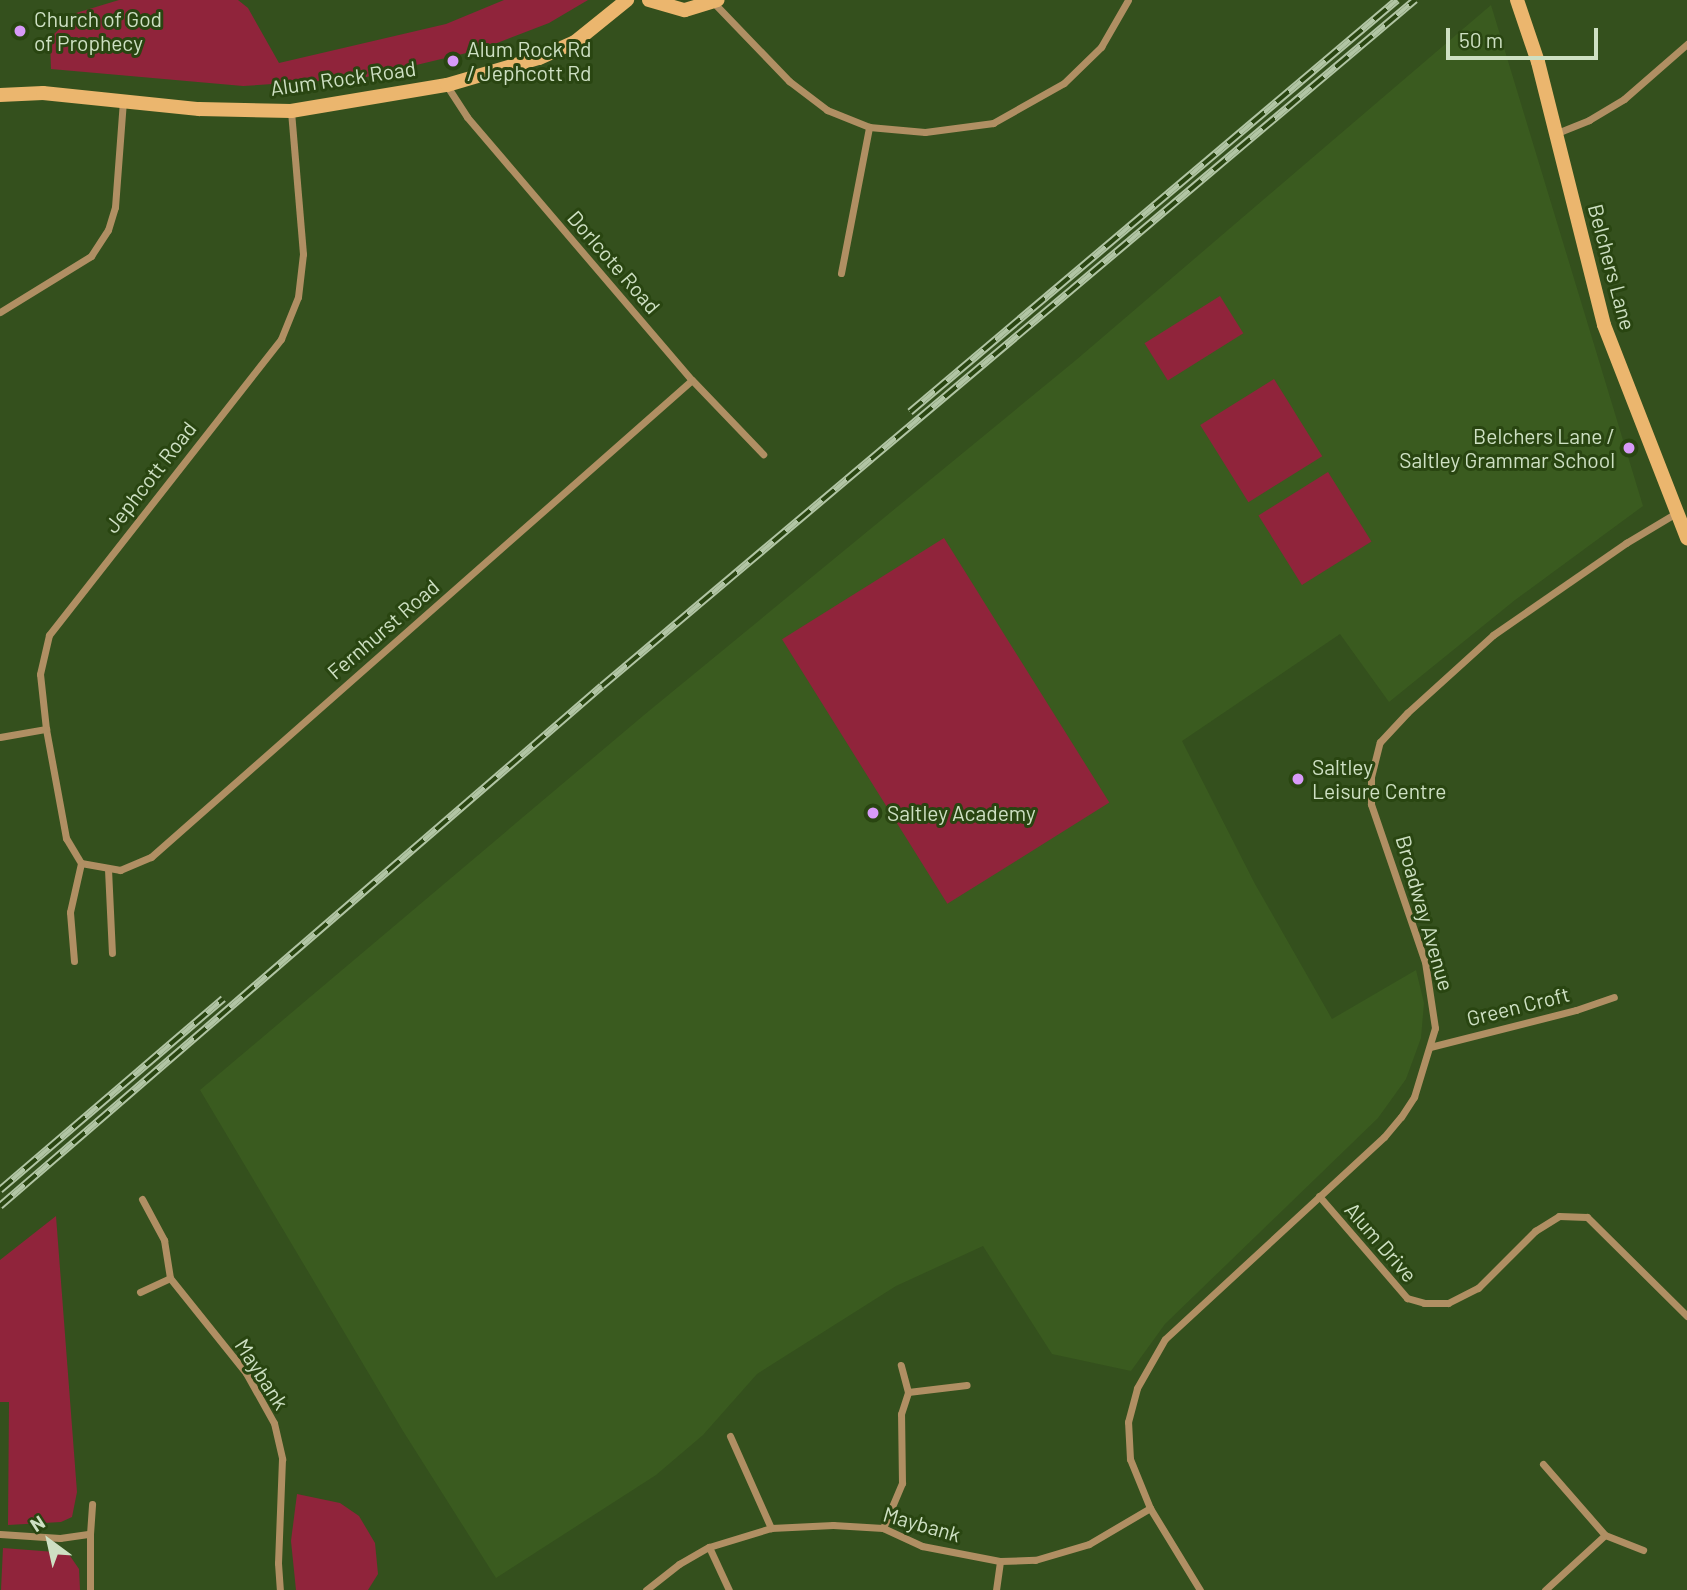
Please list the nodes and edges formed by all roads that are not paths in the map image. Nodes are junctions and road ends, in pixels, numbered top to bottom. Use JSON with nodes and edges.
{"nodes":[{"id":1,"x":627,"y":0,"type":"edge"},
{"id":2,"x":649,"y":0,"type":"edge"},
{"id":3,"x":1128,"y":0,"type":"edge"},
{"id":4,"x":1517,"y":0,"type":"edge"},
{"id":5,"x":716,"y":1,"type":"edge"},
{"id":6,"x":1687,"y":44,"type":"edge"},
{"id":7,"x":447,"y":85,"type":"junction"},
{"id":8,"x":0,"y":94,"type":"edge"},
{"id":9,"x":123,"y":99,"type":"junction"},
{"id":10,"x":291,"y":111,"type":"junction"},
{"id":11,"x":869,"y":127,"type":"junction"},
{"id":12,"x":1557,"y":133,"type":"junction"},
{"id":13,"x":841,"y":273,"type":"dead end"},
{"id":14,"x":0,"y":312,"type":"edge"},
{"id":15,"x":692,"y":380,"type":"junction"},
{"id":16,"x":763,"y":454,"type":"dead end"},
{"id":17,"x":1676,"y":513,"type":"junction"},
{"id":18,"x":1687,"y":538,"type":"edge"},
{"id":19,"x":46,"y":729,"type":"junction"},
{"id":20,"x":0,"y":737,"type":"edge"},
{"id":21,"x":81,"y":863,"type":"junction"},
{"id":22,"x":108,"y":869,"type":"junction"},
{"id":23,"x":112,"y":953,"type":"dead end"},
{"id":24,"x":74,"y":961,"type":"dead end"},
{"id":25,"x":1614,"y":997,"type":"dead end"},
{"id":26,"x":1430,"y":1047,"type":"junction"},
{"id":27,"x":1319,"y":1196,"type":"junction"},
{"id":28,"x":142,"y":1199,"type":"dead end"},
{"id":29,"x":170,"y":1278,"type":"junction"},
{"id":30,"x":140,"y":1292,"type":"dead end"},
{"id":31,"x":1687,"y":1315,"type":"edge"},
{"id":32,"x":901,"y":1365,"type":"dead end"},
{"id":33,"x":967,"y":1385,"type":"dead end"},
{"id":34,"x":908,"y":1392,"type":"junction"},
{"id":35,"x":730,"y":1436,"type":"dead end"},
{"id":36,"x":1543,"y":1464,"type":"dead end"},
{"id":37,"x":92,"y":1504,"type":"dead end"},
{"id":38,"x":1150,"y":1507,"type":"junction"},
{"id":39,"x":771,"y":1528,"type":"junction"},
{"id":40,"x":883,"y":1528,"type":"junction"},
{"id":41,"x":0,"y":1534,"type":"edge"},
{"id":42,"x":90,"y":1534,"type":"junction"},
{"id":43,"x":1605,"y":1535,"type":"junction"},
{"id":44,"x":709,"y":1547,"type":"junction"},
{"id":45,"x":1643,"y":1550,"type":"dead end"},
{"id":46,"x":1000,"y":1561,"type":"junction"},
{"id":47,"x":90,"y":1590,"type":"edge"},
{"id":48,"x":280,"y":1590,"type":"edge"},
{"id":49,"x":646,"y":1590,"type":"edge"},
{"id":50,"x":729,"y":1590,"type":"edge"},
{"id":51,"x":996,"y":1590,"type":"edge"},
{"id":52,"x":1200,"y":1590,"type":"edge"},
{"id":53,"x":1545,"y":1590,"type":"edge"}],
"edges":[{"from":1,"to":7,"type":"street","name":"Alum Rock Road"},
{"from":2,"to":5,"type":"street"},
{"from":3,"to":11,"type":"street"},
{"from":4,"to":12,"type":"street","name":"Belchers Lane"},
{"from":5,"to":11,"type":"street"},
{"from":6,"to":12,"type":"street"},
{"from":7,"to":10,"type":"street","name":"Alum Rock Road"},
{"from":7,"to":15,"type":"street","name":"Dorlcote Road"},
{"from":8,"to":9,"type":"street","name":"Alum Rock Road"},
{"from":9,"to":10,"type":"street","name":"Alum Rock Road"},
{"from":9,"to":14,"type":"street"},
{"from":10,"to":19,"type":"street","name":"Jephcott Road"},
{"from":11,"to":13,"type":"street"},
{"from":12,"to":17,"type":"street","name":"Belchers Lane"},
{"from":15,"to":16,"type":"street","name":"Dorlcote Road"},
{"from":15,"to":22,"type":"street","name":"Fernhurst Road"},
{"from":17,"to":18,"type":"street","name":"Belchers Lane"},
{"from":17,"to":26,"type":"street","name":"Broadway Avenue"},
{"from":19,"to":20,"type":"street"},
{"from":19,"to":21,"type":"street","name":"Jephcott Road"},
{"from":21,"to":22,"type":"street","name":"Fernhurst Road"},
{"from":21,"to":24,"type":"street"},
{"from":22,"to":23,"type":"street"},
{"from":25,"to":26,"type":"street","name":"Green Croft"},
{"from":26,"to":27,"type":"street","name":"Broadway Avenue"},
{"from":27,"to":31,"type":"street","name":"Alum Drive"},
{"from":27,"to":38,"type":"street","name":"Broadway Avenue"},
{"from":28,"to":29,"type":"street","name":"Maybank"},
{"from":29,"to":30,"type":"street"},
{"from":29,"to":48,"type":"street","name":"Maybank"},
{"from":32,"to":34,"type":"street"},
{"from":33,"to":34,"type":"street"},
{"from":34,"to":40,"type":"street"},
{"from":35,"to":39,"type":"street"},
{"from":36,"to":43,"type":"street"},
{"from":37,"to":42,"type":"street"},
{"from":38,"to":46,"type":"street","name":"Maybank"},
{"from":38,"to":52,"type":"street","name":"Broadway Avenue"},
{"from":39,"to":40,"type":"street","name":"Maybank"},
{"from":39,"to":44,"type":"street","name":"Maybank"},
{"from":40,"to":46,"type":"street","name":"Maybank"},
{"from":41,"to":42,"type":"street"},
{"from":42,"to":47,"type":"street"},
{"from":43,"to":45,"type":"street"},
{"from":43,"to":53,"type":"street"},
{"from":44,"to":49,"type":"street","name":"Maybank"},
{"from":44,"to":50,"type":"street"},
{"from":46,"to":51,"type":"street"}]}
